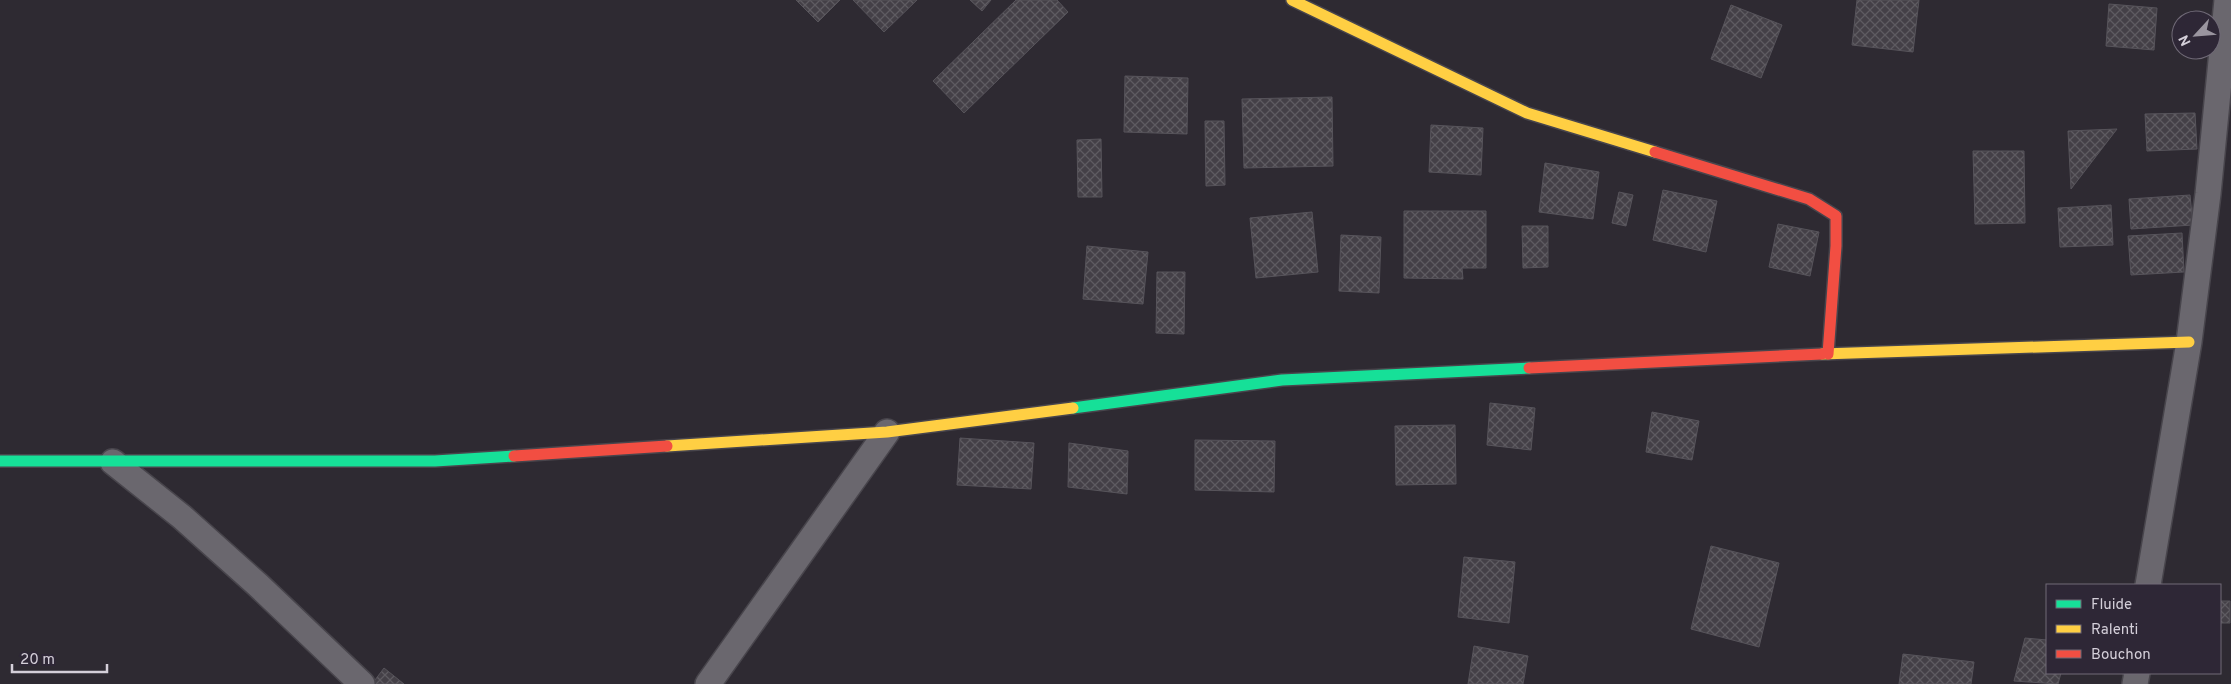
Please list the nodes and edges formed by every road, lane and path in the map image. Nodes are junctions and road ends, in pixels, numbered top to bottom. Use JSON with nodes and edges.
{"nodes":[{"id":1,"x":1292,"y":0,"type":"edge"},
{"id":2,"x":2227,"y":0,"type":"edge"},
{"id":3,"x":2189,"y":342,"type":"junction"},
{"id":4,"x":1828,"y":354,"type":"junction"},
{"id":5,"x":887,"y":432,"type":"junction"},
{"id":6,"x":0,"y":461,"type":"edge"},
{"id":7,"x":113,"y":462,"type":"junction"},
{"id":8,"x":2148,"y":584,"type":"edge"},
{"id":9,"x":362,"y":684,"type":"edge"},
{"id":10,"x":708,"y":684,"type":"edge"}],
"edges":[{"from":1,"to":4,"type":"street"},
{"from":2,"to":3,"type":"street"},
{"from":3,"to":4,"type":"street"},
{"from":3,"to":8,"type":"street"},
{"from":4,"to":5,"type":"street"},
{"from":5,"to":7,"type":"street"},
{"from":5,"to":10,"type":"street"},
{"from":6,"to":7,"type":"street"},
{"from":7,"to":9,"type":"street"}]}
